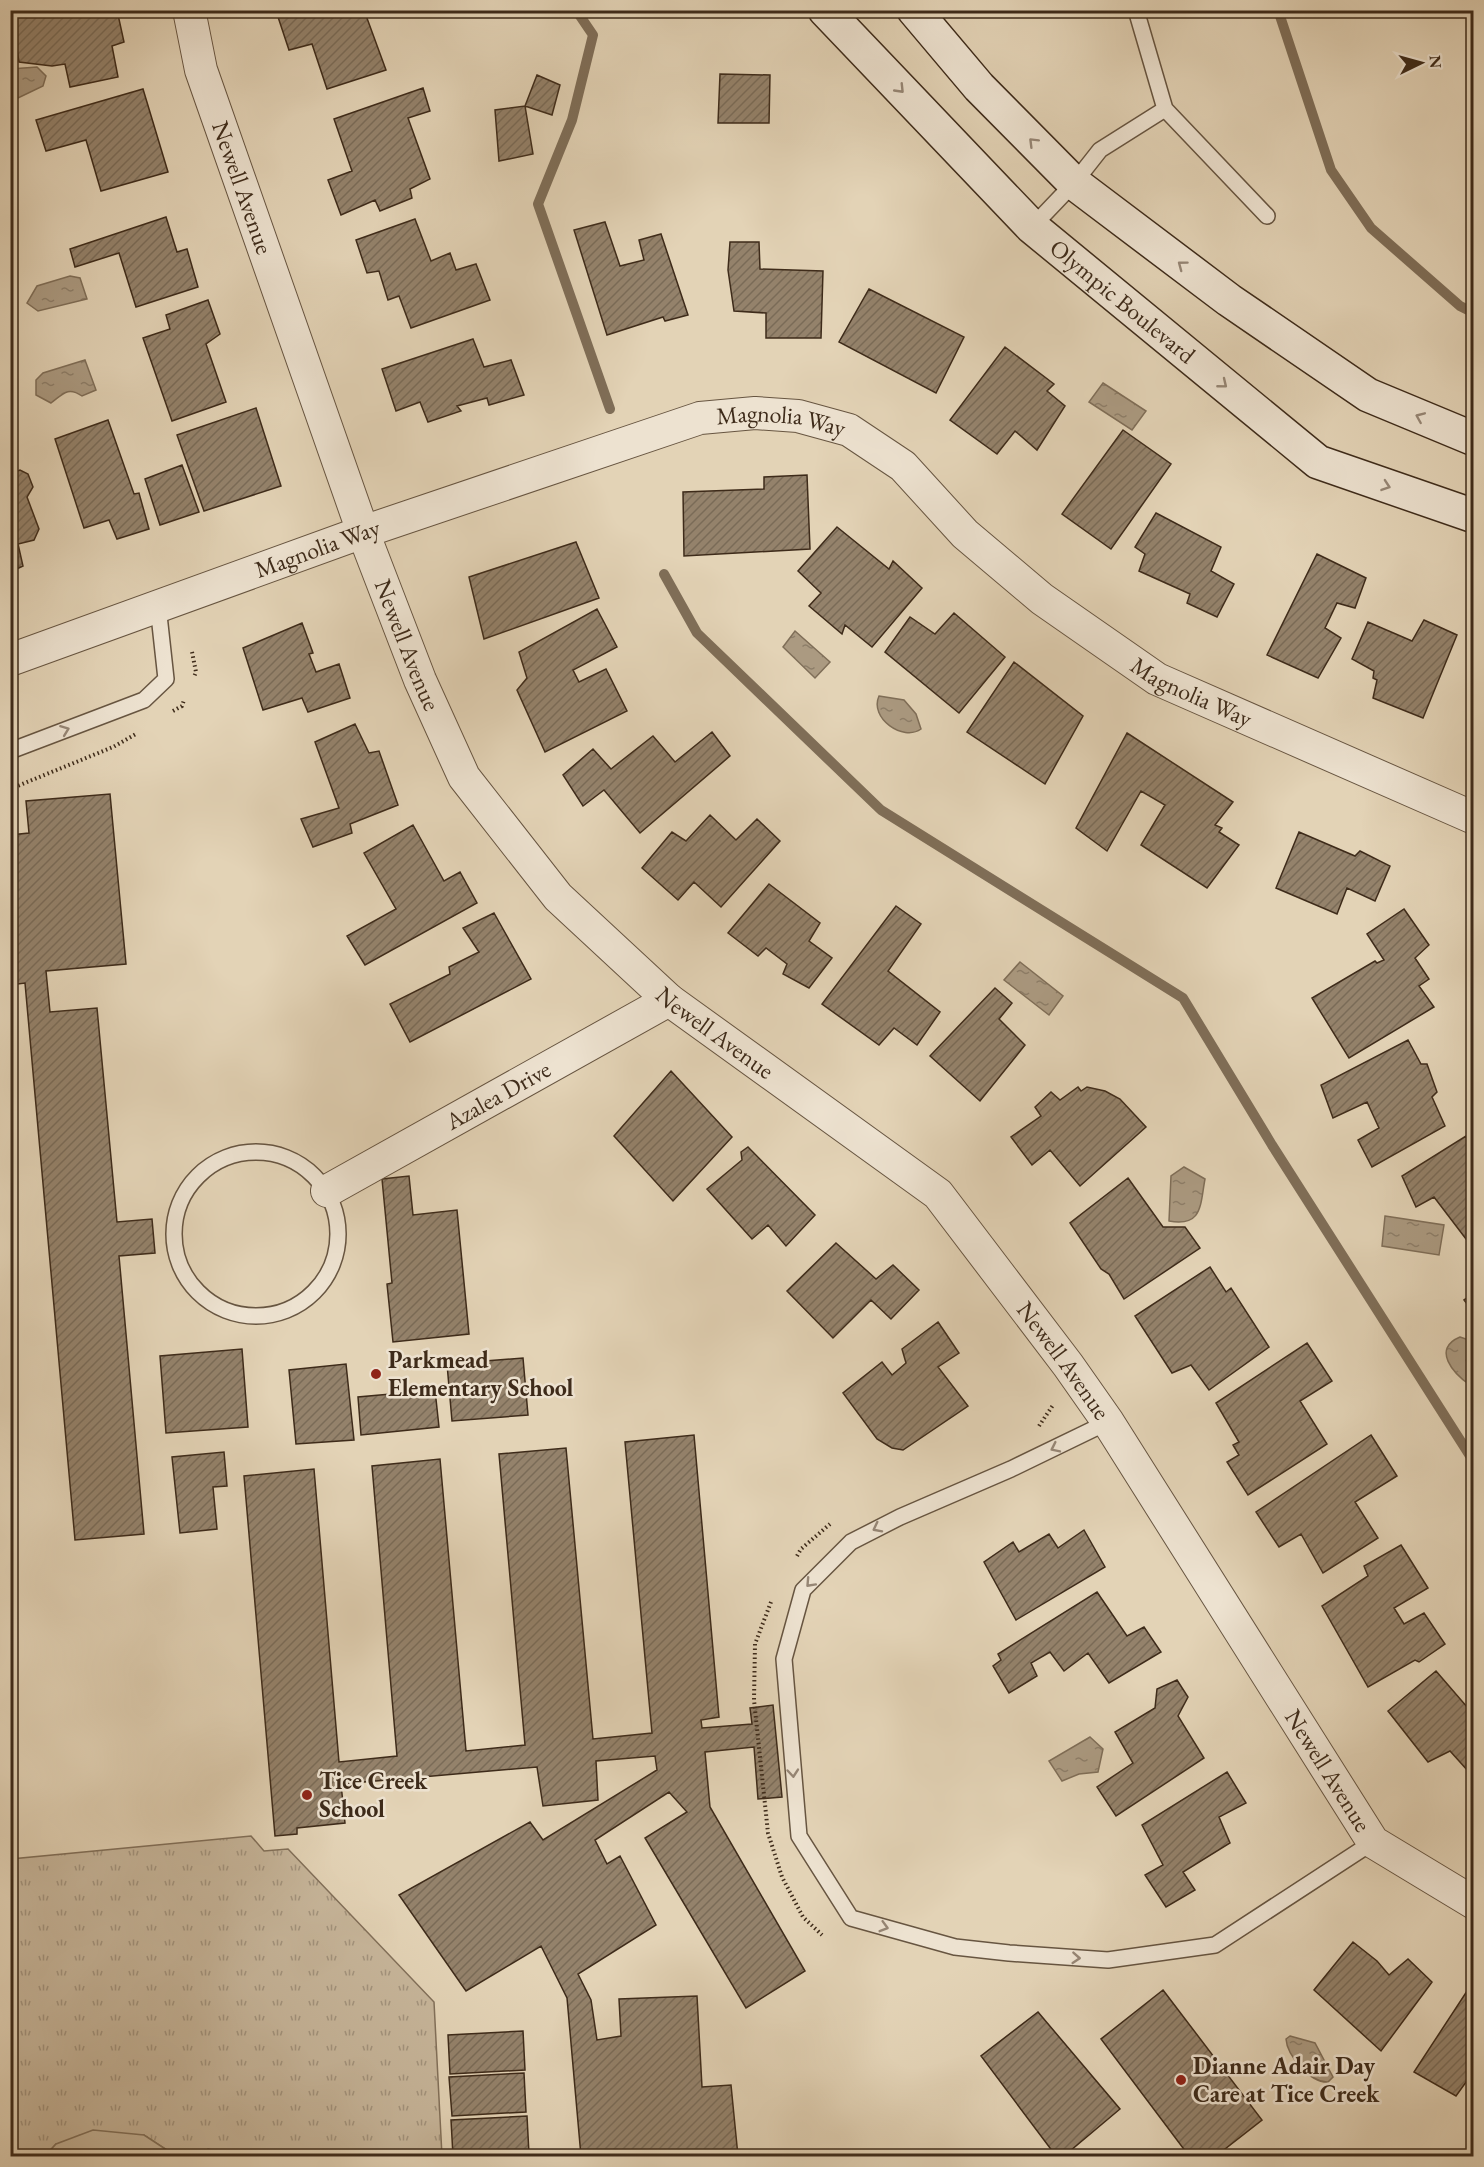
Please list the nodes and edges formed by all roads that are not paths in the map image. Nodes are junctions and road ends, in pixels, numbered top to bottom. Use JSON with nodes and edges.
{"nodes":[{"id":1,"x":189,"y":10,"type":"edge"},
{"id":2,"x":825,"y":10,"type":"edge"},
{"id":3,"x":914,"y":10,"type":"edge"},
{"id":4,"x":1136,"y":10,"type":"edge"},
{"id":5,"x":1165,"y":109,"type":"junction"},
{"id":6,"x":1074,"y":183,"type":"junction"},
{"id":7,"x":1267,"y":216,"type":"dead end"},
{"id":8,"x":1032,"y":227,"type":"junction"},
{"id":9,"x":1473,"y":439,"type":"edge"},
{"id":10,"x":1473,"y":516,"type":"edge"},
{"id":11,"x":363,"y":532,"type":"junction"},
{"id":12,"x":158,"y":606,"type":"junction"},
{"id":13,"x":10,"y":660,"type":"edge"},
{"id":14,"x":10,"y":751,"type":"edge"},
{"id":15,"x":1473,"y":818,"type":"edge"},
{"id":16,"x":669,"y":1000,"type":"junction"},
{"id":17,"x":327,"y":1191,"type":"junction"},
{"id":18,"x":1108,"y":1422,"type":"junction"},
{"id":19,"x":1373,"y":1842,"type":"junction"},
{"id":20,"x":1473,"y":1903,"type":"edge"}],
"edges":[{"from":1,"to":11,"type":"street","name":"Newell Avenue"},
{"from":2,"to":8,"type":"main road","name":"Olympic Boulevard","one_way":true},
{"from":6,"to":3,"type":"main road","one_way":true},
{"from":4,"to":5,"type":"lane"},
{"from":5,"to":6,"type":"lane"},
{"from":5,"to":7,"type":"lane"},
{"from":6,"to":8,"type":"lane"},
{"from":9,"to":6,"type":"main road","one_way":true},
{"from":8,"to":10,"type":"main road","name":"Olympic Boulevard","one_way":true},
{"from":11,"to":12,"type":"street","name":"Magnolia Way"},
{"from":11,"to":15,"type":"street","name":"Magnolia Way"},
{"from":11,"to":16,"type":"street","name":"Newell Avenue"},
{"from":12,"to":13,"type":"street","name":"Magnolia Way"},
{"from":14,"to":12,"type":"lane","one_way":true},
{"from":16,"to":17,"type":"street","name":"Azalea Drive"},
{"from":16,"to":18,"type":"street","name":"Newell Avenue"},
{"from":17,"to":17,"type":"lane"},
{"from":18,"to":19,"type":"street","name":"Newell Avenue"},
{"from":18,"to":19,"type":"lane","one_way":true},
{"from":19,"to":20,"type":"street","name":"Newell Avenue"}]}
